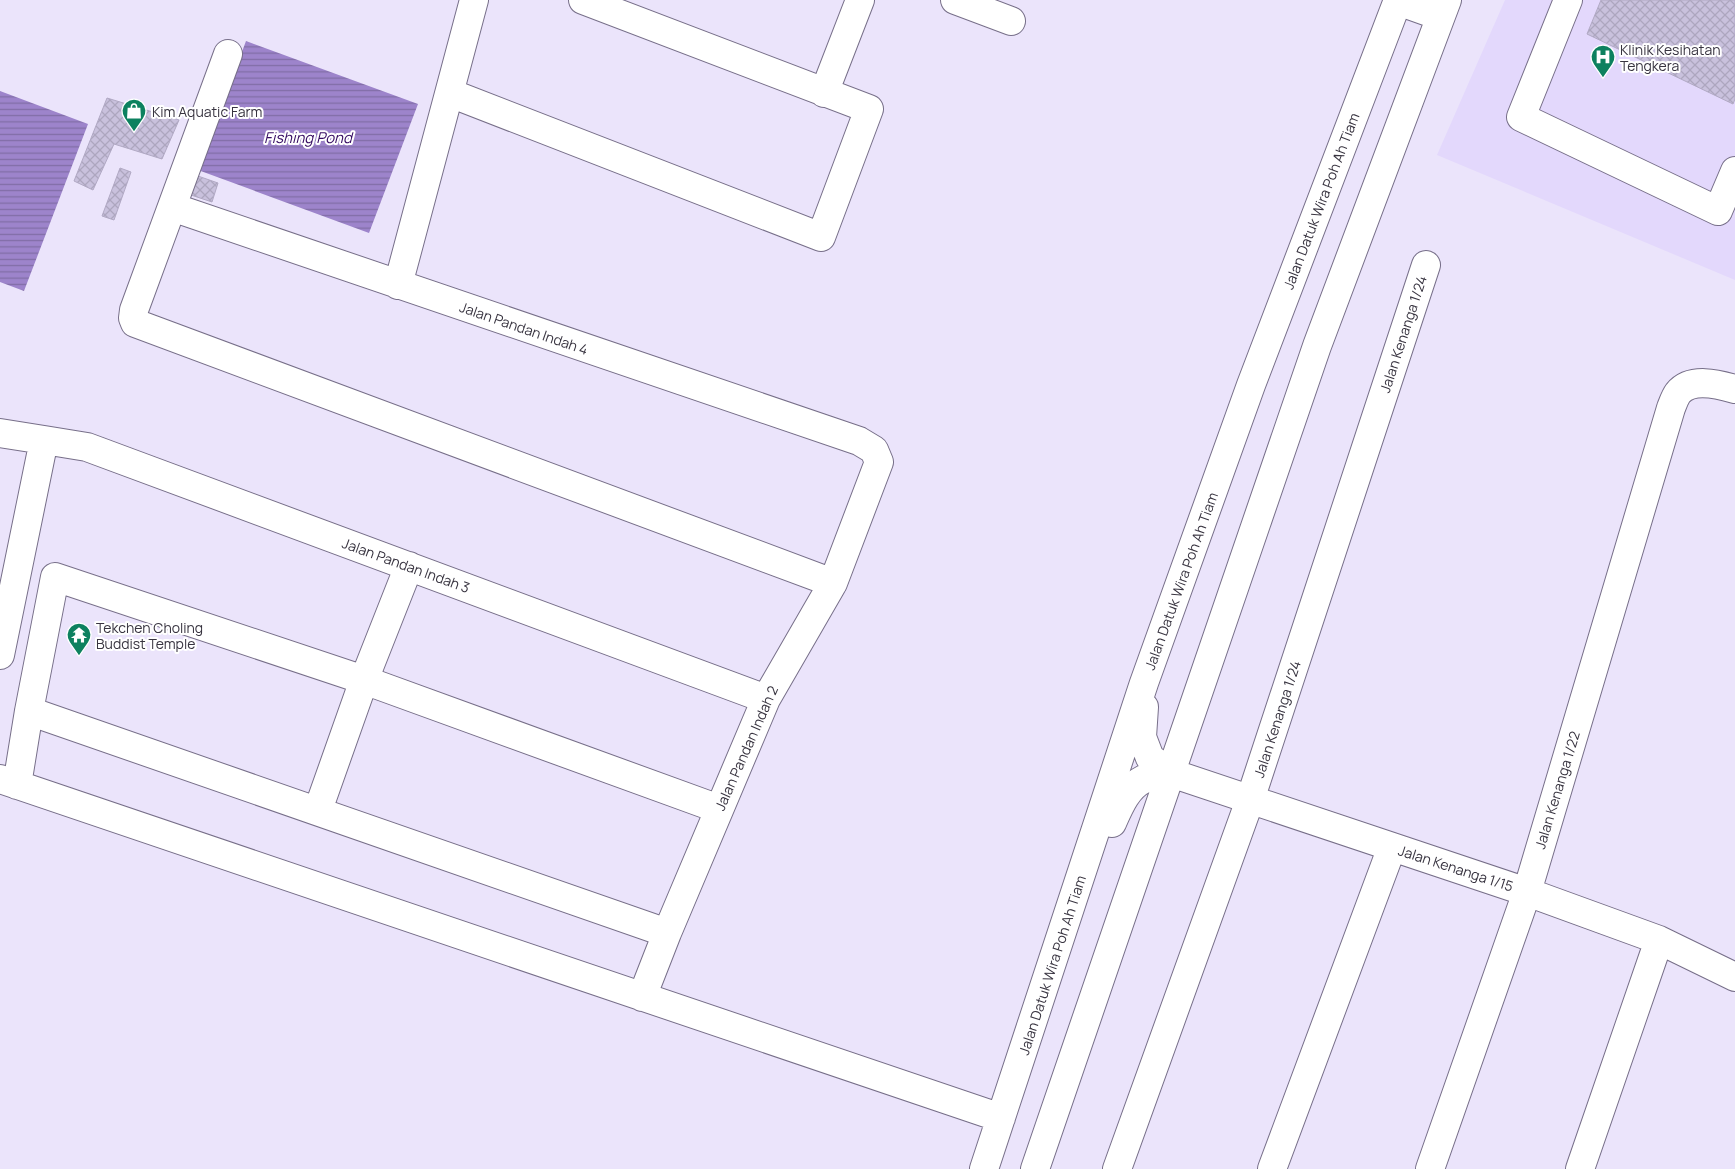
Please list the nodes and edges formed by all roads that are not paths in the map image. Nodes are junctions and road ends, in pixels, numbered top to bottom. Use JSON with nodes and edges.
{"nodes":[{"id":1,"x":474,"y":0,"type":"edge"},
{"id":2,"x":583,"y":0,"type":"edge"},
{"id":3,"x":860,"y":0,"type":"edge"},
{"id":4,"x":955,"y":0,"type":"edge"},
{"id":5,"x":1568,"y":0,"type":"edge"},
{"id":6,"x":1398,"y":1,"type":"edge"},
{"id":7,"x":1443,"y":8,"type":"edge"},
{"id":8,"x":1011,"y":21,"type":"dead end"},
{"id":9,"x":228,"y":54,"type":"dead end"},
{"id":10,"x":450,"y":93,"type":"junction"},
{"id":11,"x":824,"y":93,"type":"junction"},
{"id":12,"x":1735,"y":171,"type":"edge"},
{"id":13,"x":172,"y":207,"type":"junction"},
{"id":14,"x":1426,"y":265,"type":"dead end"},
{"id":15,"x":398,"y":285,"type":"junction"},
{"id":16,"x":1735,"y":389,"type":"edge"},
{"id":17,"x":0,"y":433,"type":"edge"},
{"id":18,"x":44,"y":440,"type":"junction"},
{"id":19,"x":874,"y":450,"type":"joint"},
{"id":20,"x":409,"y":566,"type":"junction"},
{"id":21,"x":833,"y":583,"type":"junction"},
{"id":22,"x":0,"y":655,"type":"edge"},
{"id":23,"x":364,"y":680,"type":"junction"},
{"id":24,"x":1144,"y":683,"type":"junction"},
{"id":25,"x":766,"y":699,"type":"junction"},
{"id":26,"x":29,"y":711,"type":"junction"},
{"id":27,"x":1171,"y":773,"type":"junction"},
{"id":28,"x":9,"y":782,"type":"edge"},
{"id":29,"x":1250,"y":800,"type":"junction"},
{"id":30,"x":719,"y":809,"type":"junction"},
{"id":31,"x":318,"y":810,"type":"junction"},
{"id":32,"x":1392,"y":847,"type":"junction"},
{"id":33,"x":1527,"y":892,"type":"junction"},
{"id":34,"x":667,"y":933,"type":"junction"},
{"id":35,"x":1659,"y":940,"type":"junction"},
{"id":36,"x":1048,"y":975,"type":"junction"},
{"id":37,"x":1735,"y":977,"type":"edge"},
{"id":38,"x":642,"y":997,"type":"junction"},
{"id":39,"x":1001,"y":1118,"type":"junction"},
{"id":40,"x":984,"y":1169,"type":"edge"},
{"id":41,"x":1035,"y":1169,"type":"edge"},
{"id":42,"x":1117,"y":1169,"type":"edge"},
{"id":43,"x":1272,"y":1169,"type":"edge"},
{"id":44,"x":1430,"y":1169,"type":"edge"},
{"id":45,"x":1580,"y":1169,"type":"edge"}],
"edges":[{"from":1,"to":10,"type":"street"},
{"from":2,"to":11,"type":"street"},
{"from":3,"to":11,"type":"street"},
{"from":4,"to":8,"type":"street"},
{"from":5,"to":12,"type":"street"},
{"from":6,"to":7,"type":"street"},
{"from":6,"to":24,"type":"street","name":"Jalan Datuk Wira Poh Ah Tiam"},
{"from":7,"to":27,"type":"street"},
{"from":9,"to":13,"type":"street"},
{"from":10,"to":11,"type":"street"},
{"from":10,"to":15,"type":"street"},
{"from":13,"to":15,"type":"street","name":"Jalan Pandan Indah 4"},
{"from":13,"to":21,"type":"street"},
{"from":14,"to":29,"type":"street","name":"Jalan Kenanga 1/24"},
{"from":15,"to":19,"type":"street","name":"Jalan Pandan Indah 4"},
{"from":16,"to":33,"type":"street","name":"Jalan Kenanga 1/22"},
{"from":17,"to":18,"type":"street","name":"Jalan Pandan Indah 3"},
{"from":18,"to":20,"type":"street","name":"Jalan Pandan Indah 3"},
{"from":18,"to":22,"type":"street"},
{"from":19,"to":21,"type":"street","name":"Jalan Pandan Indah 2"},
{"from":20,"to":23,"type":"street"},
{"from":20,"to":25,"type":"street","name":"Jalan Pandan Indah 3"},
{"from":21,"to":25,"type":"street","name":"Jalan Pandan Indah 2"},
{"from":23,"to":26,"type":"street"},
{"from":23,"to":30,"type":"street"},
{"from":23,"to":31,"type":"street"},
{"from":24,"to":27,"type":"street"},
{"from":24,"to":36,"type":"street","name":"Jalan Datuk Wira Poh Ah Tiam"},
{"from":25,"to":30,"type":"street","name":"Jalan Pandan Indah 2"},
{"from":26,"to":28,"type":"street"},
{"from":26,"to":31,"type":"street"},
{"from":27,"to":29,"type":"street","name":"Jalan Kenanga 1/15"},
{"from":27,"to":36,"type":"street"},
{"from":27,"to":41,"type":"street"},
{"from":28,"to":38,"type":"street"},
{"from":29,"to":32,"type":"street","name":"Jalan Kenanga 1/15"},
{"from":29,"to":42,"type":"street","name":"Jalan Kenanga 1/24"},
{"from":30,"to":34,"type":"street","name":"Jalan Pandan Indah 2"},
{"from":31,"to":34,"type":"street"},
{"from":32,"to":33,"type":"street","name":"Jalan Kenanga 1/15"},
{"from":32,"to":43,"type":"street"},
{"from":33,"to":35,"type":"street","name":"Jalan Kenanga 1/15"},
{"from":33,"to":44,"type":"street","name":"Jalan Kenanga 1/22"},
{"from":34,"to":38,"type":"street","name":"Jalan Pandan Indah 2"},
{"from":35,"to":37,"type":"street","name":"Jalan Kenanga 1/15"},
{"from":35,"to":45,"type":"street"},
{"from":36,"to":39,"type":"street","name":"Jalan Datuk Wira Poh Ah Tiam"},
{"from":38,"to":39,"type":"street"},
{"from":39,"to":40,"type":"street","name":"Jalan Datuk Wira Poh Ah Tiam"}]}
